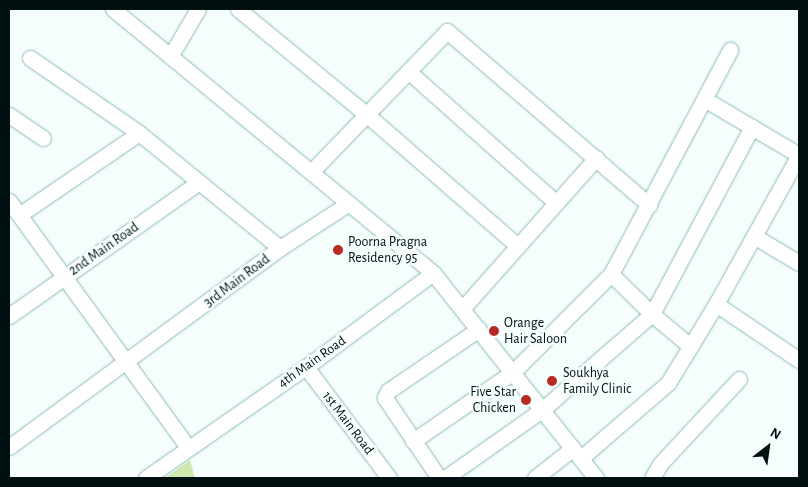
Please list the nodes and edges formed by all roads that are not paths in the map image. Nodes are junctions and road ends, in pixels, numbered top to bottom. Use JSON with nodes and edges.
{"nodes":[{"id":1,"x":113,"y":9,"type":"edge"},
{"id":2,"x":198,"y":9,"type":"edge"},
{"id":3,"x":238,"y":9,"type":"edge"},
{"id":4,"x":730,"y":50,"type":"dead end"},
{"id":5,"x":170,"y":55,"type":"junction"},
{"id":6,"x":30,"y":58,"type":"dead end"},
{"id":7,"x":408,"y":71,"type":"junction"},
{"id":8,"x":706,"y":100,"type":"junction"},
{"id":9,"x":366,"y":114,"type":"junction"},
{"id":10,"x":9,"y":115,"type":"edge"},
{"id":11,"x":752,"y":127,"type":"junction"},
{"id":12,"x":139,"y":133,"type":"junction"},
{"id":13,"x":43,"y":138,"type":"dead end"},
{"id":14,"x":799,"y":155,"type":"edge"},
{"id":15,"x":596,"y":158,"type":"junction"},
{"id":16,"x":311,"y":172,"type":"junction"},
{"id":17,"x":199,"y":182,"type":"junction"},
{"id":18,"x":9,"y":200,"type":"edge"},
{"id":19,"x":348,"y":203,"type":"junction"},
{"id":20,"x":556,"y":203,"type":"junction"},
{"id":21,"x":649,"y":205,"type":"junction"},
{"id":22,"x":19,"y":215,"type":"junction"},
{"id":23,"x":754,"y":236,"type":"junction"},
{"id":24,"x":518,"y":246,"type":"junction"},
{"id":25,"x":280,"y":248,"type":"junction"},
{"id":26,"x":799,"y":263,"type":"edge"},
{"id":27,"x":433,"y":273,"type":"junction"},
{"id":28,"x":611,"y":274,"type":"junction"},
{"id":29,"x":65,"y":276,"type":"junction"},
{"id":30,"x":716,"y":304,"type":"junction"},
{"id":31,"x":462,"y":309,"type":"junction"},
{"id":32,"x":652,"y":314,"type":"junction"},
{"id":33,"x":9,"y":316,"type":"edge"},
{"id":34,"x":479,"y":329,"type":"junction"},
{"id":35,"x":690,"y":346,"type":"junction"},
{"id":36,"x":799,"y":360,"type":"edge"},
{"id":37,"x":127,"y":361,"type":"junction"},
{"id":38,"x":306,"y":367,"type":"junction"},
{"id":39,"x":513,"y":372,"type":"junction"},
{"id":40,"x":739,"y":378,"type":"dead end"},
{"id":41,"x":543,"y":409,"type":"junction"},
{"id":42,"x":413,"y":441,"type":"junction"},
{"id":43,"x":9,"y":447,"type":"edge"},
{"id":44,"x":188,"y":447,"type":"junction"},
{"id":45,"x":577,"y":453,"type":"junction"},
{"id":46,"x":146,"y":478,"type":"edge"},
{"id":47,"x":389,"y":478,"type":"edge"},
{"id":48,"x":439,"y":478,"type":"edge"},
{"id":49,"x":445,"y":478,"type":"edge"},
{"id":50,"x":535,"y":478,"type":"edge"},
{"id":51,"x":596,"y":478,"type":"edge"},
{"id":52,"x":652,"y":478,"type":"edge"}],
"edges":[{"from":1,"to":5,"type":"street"},
{"from":2,"to":5,"type":"street"},
{"from":3,"to":9,"type":"street"},
{"from":4,"to":8,"type":"street"},
{"from":5,"to":16,"type":"street"},
{"from":6,"to":12,"type":"street"},
{"from":7,"to":9,"type":"street"},
{"from":7,"to":15,"type":"street"},
{"from":7,"to":20,"type":"street"},
{"from":8,"to":11,"type":"street"},
{"from":8,"to":21,"type":"street"},
{"from":9,"to":16,"type":"street"},
{"from":9,"to":24,"type":"street"},
{"from":10,"to":13,"type":"street"},
{"from":11,"to":14,"type":"street"},
{"from":11,"to":32,"type":"street"},
{"from":12,"to":17,"type":"street"},
{"from":12,"to":22,"type":"street"},
{"from":14,"to":23,"type":"street"},
{"from":15,"to":20,"type":"street"},
{"from":15,"to":21,"type":"street"},
{"from":16,"to":19,"type":"street"},
{"from":17,"to":25,"type":"street"},
{"from":17,"to":29,"type":"street","name":"2nd Main Road"},
{"from":18,"to":22,"type":"street"},
{"from":19,"to":25,"type":"street","name":"3rd Main Road"},
{"from":19,"to":27,"type":"street"},
{"from":20,"to":24,"type":"street"},
{"from":21,"to":28,"type":"street"},
{"from":22,"to":29,"type":"street"},
{"from":23,"to":26,"type":"street"},
{"from":23,"to":30,"type":"street"},
{"from":24,"to":31,"type":"street"},
{"from":25,"to":37,"type":"street","name":"3rd Main Road"},
{"from":27,"to":31,"type":"street"},
{"from":27,"to":38,"type":"street","name":"4th Main Road"},
{"from":28,"to":32,"type":"street"},
{"from":28,"to":39,"type":"street"},
{"from":29,"to":33,"type":"street","name":"2nd Main Road"},
{"from":29,"to":37,"type":"street"},
{"from":30,"to":35,"type":"street"},
{"from":30,"to":36,"type":"street"},
{"from":31,"to":34,"type":"street"},
{"from":32,"to":35,"type":"street"},
{"from":32,"to":41,"type":"street"},
{"from":34,"to":39,"type":"street"},
{"from":34,"to":42,"type":"street"},
{"from":35,"to":45,"type":"street"},
{"from":37,"to":43,"type":"street","name":"3rd Main Road"},
{"from":37,"to":44,"type":"street"},
{"from":38,"to":44,"type":"street","name":"4th Main Road"},
{"from":38,"to":47,"type":"street","name":"1st Main Road"},
{"from":39,"to":41,"type":"street"},
{"from":39,"to":42,"type":"street"},
{"from":40,"to":52,"type":"street"},
{"from":41,"to":45,"type":"street"},
{"from":41,"to":49,"type":"street"},
{"from":42,"to":48,"type":"street"},
{"from":44,"to":46,"type":"street","name":"4th Main Road"},
{"from":45,"to":50,"type":"street"},
{"from":45,"to":51,"type":"street"}]}
